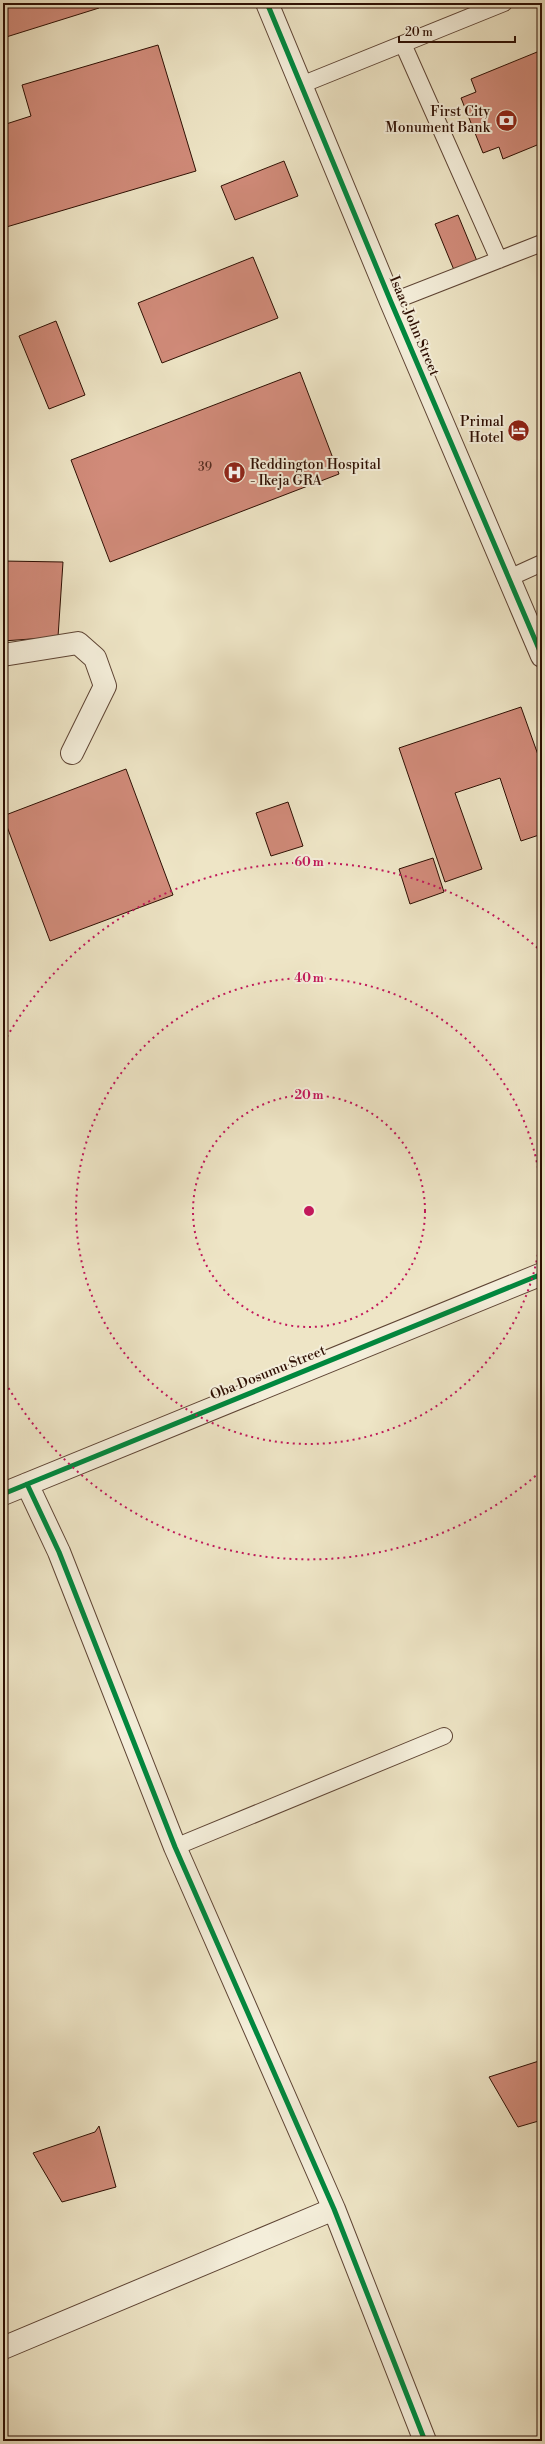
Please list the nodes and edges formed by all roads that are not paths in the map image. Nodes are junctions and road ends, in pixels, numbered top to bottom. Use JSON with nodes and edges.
{"nodes":[{"id":1,"x":267,"y":3,"type":"edge"},
{"id":2,"x":504,"y":3,"type":"edge"},
{"id":3,"x":403,"y":44,"type":"junction"},
{"id":4,"x":301,"y":85,"type":"junction"},
{"id":5,"x":542,"y":243,"type":"edge"},
{"id":6,"x":499,"y":260,"type":"junction"},
{"id":7,"x":391,"y":302,"type":"junction"},
{"id":8,"x":542,"y":563,"type":"edge"},
{"id":9,"x":509,"y":578,"type":"junction"},
{"id":10,"x":3,"y":655,"type":"edge"},
{"id":11,"x":542,"y":656,"type":"edge"},
{"id":12,"x":72,"y":753,"type":"dead end"},
{"id":13,"x":542,"y":1274,"type":"edge"},
{"id":14,"x":27,"y":1484,"type":"junction"},
{"id":15,"x":3,"y":1494,"type":"edge"},
{"id":16,"x":444,"y":1736,"type":"dead end"},
{"id":17,"x":175,"y":1847,"type":"junction"},
{"id":18,"x":334,"y":2209,"type":"junction"},
{"id":19,"x":3,"y":2348,"type":"edge"},
{"id":20,"x":425,"y":2441,"type":"edge"}],
"edges":[{"from":1,"to":4,"type":"street","name":"Isaac John Street"},
{"from":2,"to":3,"type":"lane"},
{"from":3,"to":4,"type":"lane"},
{"from":3,"to":6,"type":"lane"},
{"from":4,"to":7,"type":"street","name":"Isaac John Street"},
{"from":5,"to":6,"type":"lane"},
{"from":6,"to":7,"type":"lane"},
{"from":7,"to":9,"type":"street","name":"Isaac John Street"},
{"from":8,"to":9,"type":"lane"},
{"from":9,"to":11,"type":"street","name":"Isaac John Street"},
{"from":10,"to":12,"type":"street"},
{"from":13,"to":14,"type":"street","name":"Oba Dosumu Street"},
{"from":14,"to":15,"type":"street","name":"Oba Dosumu Street"},
{"from":14,"to":17,"type":"street"},
{"from":16,"to":17,"type":"lane"},
{"from":17,"to":18,"type":"street"},
{"from":18,"to":19,"type":"street"},
{"from":18,"to":20,"type":"street"}]}
